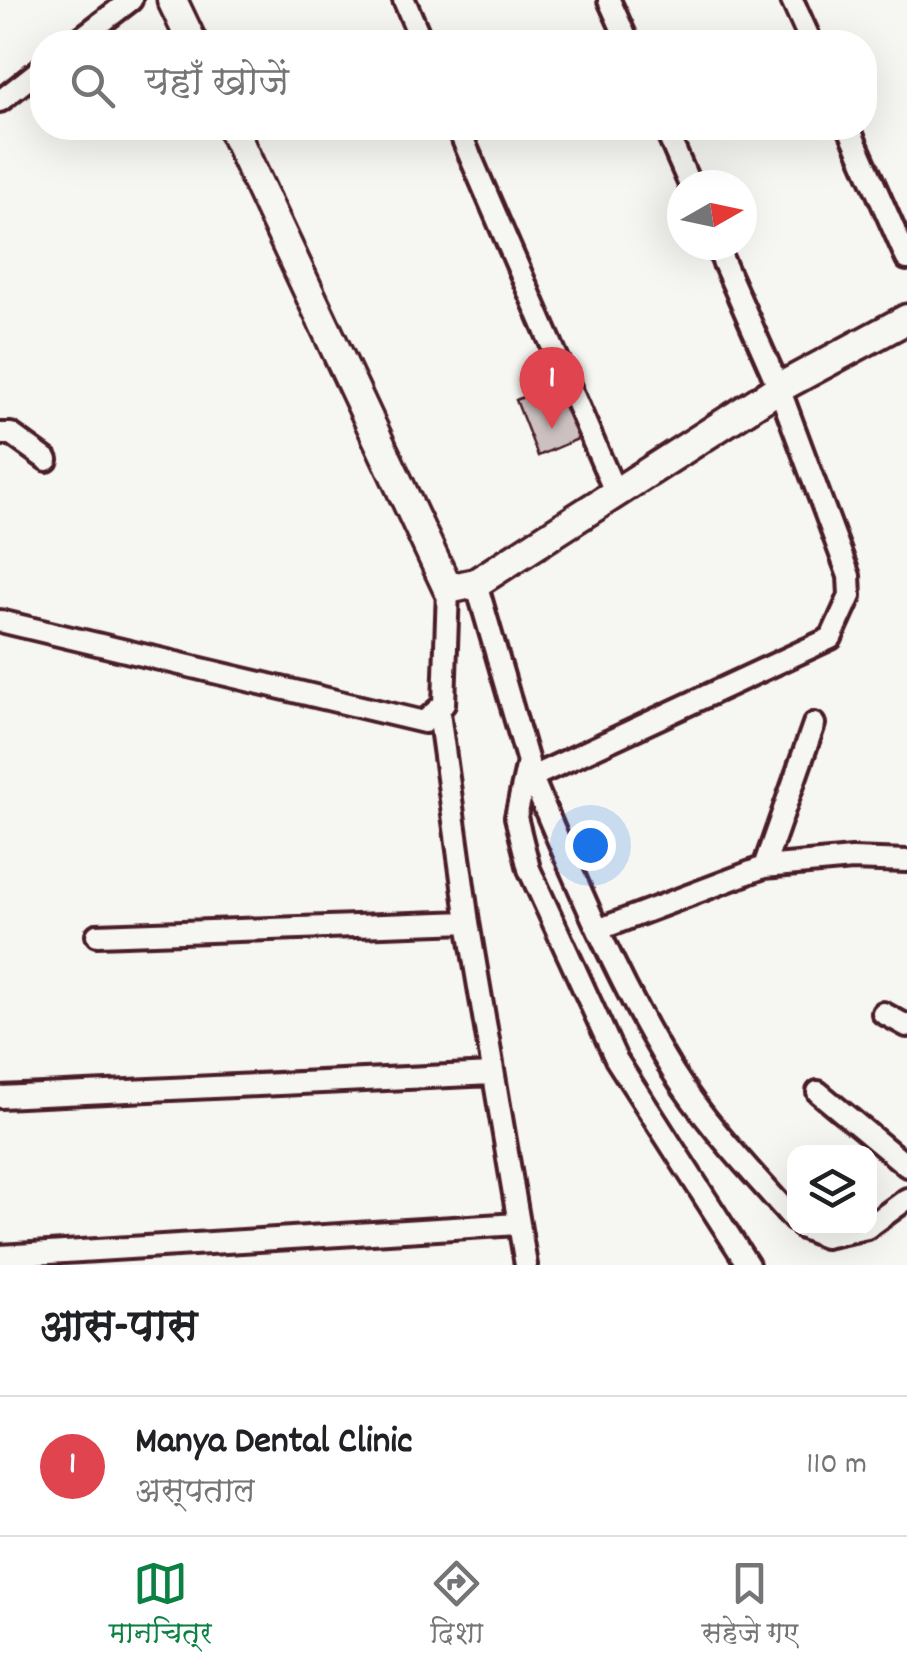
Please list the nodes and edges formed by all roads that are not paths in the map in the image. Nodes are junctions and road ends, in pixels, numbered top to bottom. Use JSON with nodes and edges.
{"nodes":[{"id":1,"x":131,"y":0,"type":"edge"},
{"id":2,"x":172,"y":0,"type":"edge"},
{"id":3,"x":404,"y":0,"type":"edge"},
{"id":4,"x":609,"y":0,"type":"edge"},
{"id":5,"x":792,"y":0,"type":"edge"},
{"id":6,"x":92,"y":30,"type":"edge"},
{"id":7,"x":186,"y":30,"type":"edge"},
{"id":8,"x":417,"y":30,"type":"edge"},
{"id":9,"x":623,"y":30,"type":"edge"},
{"id":10,"x":806,"y":30,"type":"edge"},
{"id":11,"x":30,"y":77,"type":"edge"},
{"id":12,"x":0,"y":101,"type":"edge"},
{"id":13,"x":238,"y":140,"type":"edge"},
{"id":14,"x":463,"y":140,"type":"edge"},
{"id":15,"x":670,"y":140,"type":"edge"},
{"id":16,"x":853,"y":140,"type":"edge"},
{"id":17,"x":683,"y":170,"type":"edge"},
{"id":18,"x":723,"y":260,"type":"edge"},
{"id":19,"x":907,"y":260,"type":"edge"},
{"id":20,"x":907,"y":319,"type":"edge"},
{"id":21,"x":779,"y":388,"type":"junction"},
{"id":22,"x":0,"y":434,"type":"edge"},
{"id":23,"x":47,"y":460,"type":"dead end"},
{"id":24,"x":616,"y":494,"type":"junction"},
{"id":25,"x":462,"y":586,"type":"junction"},
{"id":26,"x":0,"y":621,"type":"edge"},
{"id":27,"x":439,"y":712,"type":"junction"},
{"id":28,"x":814,"y":724,"type":"dead end"},
{"id":29,"x":530,"y":773,"type":"junction"},
{"id":30,"x":907,"y":861,"type":"edge"},
{"id":31,"x":764,"y":868,"type":"junction"},
{"id":32,"x":468,"y":922,"type":"junction"},
{"id":33,"x":600,"y":929,"type":"junction"},
{"id":34,"x":96,"y":935,"type":"dead end"},
{"id":35,"x":883,"y":1012,"type":"dead end"},
{"id":36,"x":907,"y":1026,"type":"edge"},
{"id":37,"x":492,"y":1074,"type":"junction"},
{"id":38,"x":818,"y":1092,"type":"dead end"},
{"id":39,"x":0,"y":1097,"type":"edge"},
{"id":40,"x":907,"y":1166,"type":"edge"},
{"id":41,"x":907,"y":1200,"type":"edge"},
{"id":42,"x":787,"y":1212,"type":"edge"},
{"id":43,"x":877,"y":1221,"type":"edge"},
{"id":44,"x":518,"y":1224,"type":"junction"},
{"id":45,"x":148,"y":1255,"type":"edge"},
{"id":46,"x":0,"y":1256,"type":"edge"},
{"id":47,"x":526,"y":1265,"type":"edge"},
{"id":48,"x":748,"y":1265,"type":"edge"}],
"edges":[{"from":1,"to":6,"type":"street"},
{"from":2,"to":7,"type":"street"},
{"from":3,"to":8,"type":"street"},
{"from":4,"to":9,"type":"street"},
{"from":5,"to":10,"type":"street"},
{"from":11,"to":12,"type":"street"},
{"from":13,"to":25,"type":"street"},
{"from":14,"to":24,"type":"street"},
{"from":15,"to":17,"type":"street"},
{"from":16,"to":19,"type":"street"},
{"from":18,"to":21,"type":"street"},
{"from":20,"to":21,"type":"street"},
{"from":21,"to":24,"type":"street"},
{"from":21,"to":29,"type":"street"},
{"from":22,"to":23,"type":"street"},
{"from":24,"to":25,"type":"street"},
{"from":25,"to":27,"type":"street"},
{"from":25,"to":29,"type":"street"},
{"from":26,"to":27,"type":"street"},
{"from":27,"to":32,"type":"street"},
{"from":28,"to":31,"type":"street"},
{"from":29,"to":33,"type":"street"},
{"from":29,"to":48,"type":"street"},
{"from":30,"to":31,"type":"street"},
{"from":31,"to":33,"type":"street"},
{"from":32,"to":34,"type":"street"},
{"from":32,"to":37,"type":"street"},
{"from":33,"to":42,"type":"street"},
{"from":35,"to":36,"type":"street"},
{"from":37,"to":39,"type":"street"},
{"from":37,"to":44,"type":"street"},
{"from":38,"to":40,"type":"street"},
{"from":41,"to":43,"type":"street"},
{"from":44,"to":45,"type":"street"},
{"from":44,"to":47,"type":"street"},
{"from":45,"to":46,"type":"street"}]}
